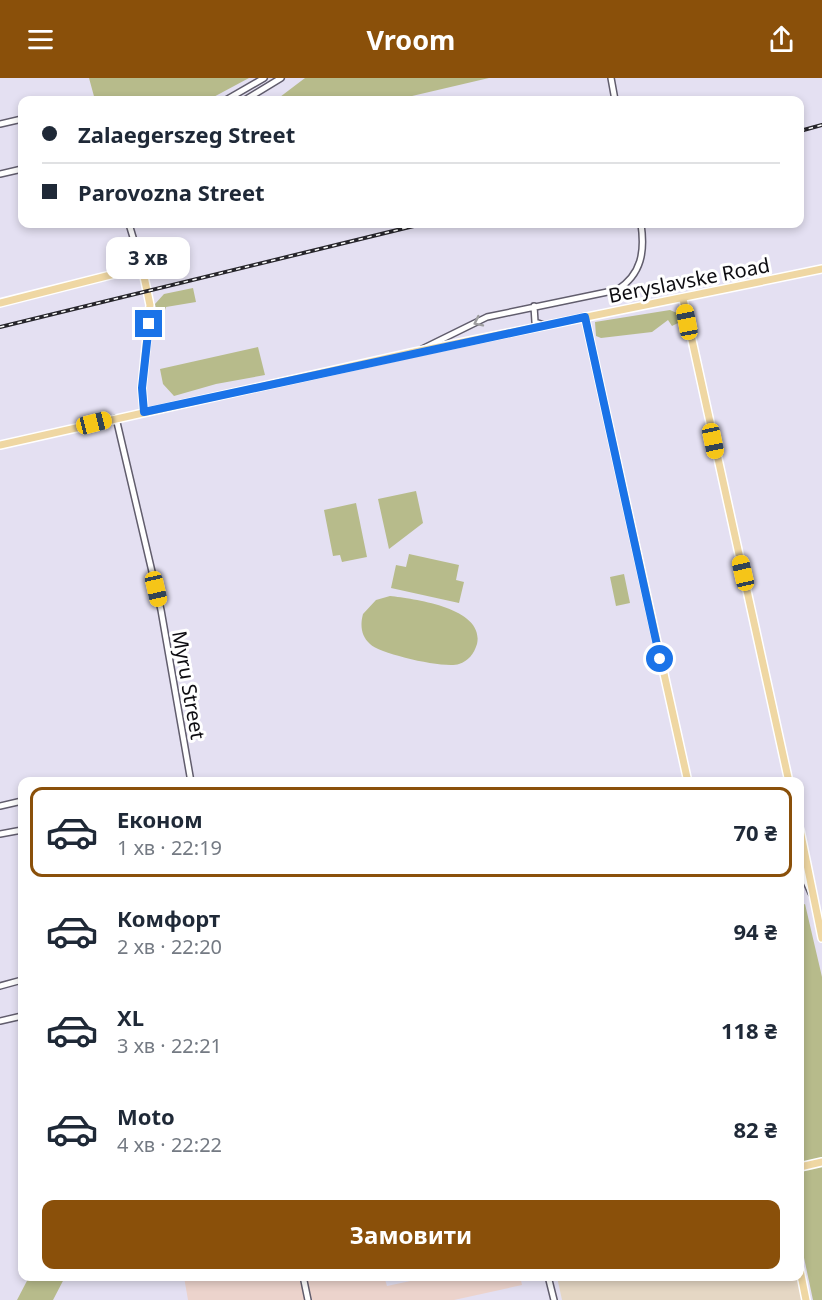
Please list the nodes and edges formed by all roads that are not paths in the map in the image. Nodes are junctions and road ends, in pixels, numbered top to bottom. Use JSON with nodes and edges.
{"nodes":[{"id":1,"x":264,"y":78,"type":"edge"},
{"id":2,"x":281,"y":78,"type":"edge"},
{"id":3,"x":611,"y":78,"type":"edge"},
{"id":4,"x":233,"y":96,"type":"edge"},
{"id":5,"x":252,"y":96,"type":"edge"},
{"id":6,"x":614,"y":96,"type":"edge"},
{"id":7,"x":18,"y":120,"type":"edge"},
{"id":8,"x":0,"y":124,"type":"edge"},
{"id":9,"x":18,"y":171,"type":"edge"},
{"id":10,"x":0,"y":174,"type":"edge"},
{"id":11,"x":130,"y":228,"type":"edge"},
{"id":12,"x":641,"y":228,"type":"edge"},
{"id":13,"x":142,"y":267,"type":"junction"},
{"id":14,"x":822,"y":269,"type":"edge"},
{"id":15,"x":683,"y":299,"type":"junction"},
{"id":16,"x":0,"y":303,"type":"edge"},
{"id":17,"x":534,"y":306,"type":"junction"},
{"id":18,"x":585,"y":317,"type":"junction"},
{"id":19,"x":545,"y":325,"type":"junction"},
{"id":20,"x":415,"y":352,"type":"junction"},
{"id":21,"x":144,"y":412,"type":"junction"},
{"id":22,"x":116,"y":418,"type":"junction"},
{"id":23,"x":0,"y":445,"type":"edge"},
{"id":24,"x":189,"y":777,"type":"edge"},
{"id":25,"x":687,"y":777,"type":"edge"},
{"id":26,"x":786,"y":777,"type":"edge"},
{"id":27,"x":18,"y":802,"type":"edge"},
{"id":28,"x":0,"y":806,"type":"edge"},
{"id":29,"x":18,"y":831,"type":"edge"},
{"id":30,"x":0,"y":834,"type":"edge"},
{"id":31,"x":804,"y":870,"type":"edge"},
{"id":32,"x":822,"y":938,"type":"edge"},
{"id":33,"x":18,"y":981,"type":"edge"},
{"id":34,"x":0,"y":986,"type":"edge"},
{"id":35,"x":18,"y":1017,"type":"edge"},
{"id":36,"x":0,"y":1021,"type":"edge"},
{"id":37,"x":822,"y":1162,"type":"edge"},
{"id":38,"x":804,"y":1166,"type":"edge"},
{"id":39,"x":304,"y":1281,"type":"edge"},
{"id":40,"x":549,"y":1281,"type":"edge"},
{"id":41,"x":802,"y":1281,"type":"edge"},
{"id":42,"x":308,"y":1300,"type":"edge"},
{"id":43,"x":554,"y":1300,"type":"edge"},
{"id":44,"x":806,"y":1300,"type":"edge"}],
"edges":[{"from":1,"to":4,"type":"street"},
{"from":2,"to":5,"type":"street"},
{"from":3,"to":6,"type":"street"},
{"from":7,"to":8,"type":"street"},
{"from":9,"to":10,"type":"street"},
{"from":11,"to":13,"type":"street"},
{"from":12,"to":17,"type":"street"},
{"from":13,"to":16,"type":"main road"},
{"from":13,"to":21,"type":"main road"},
{"from":14,"to":15,"type":"main road","name":"Beryslavske Road"},
{"from":15,"to":18,"type":"main road","name":"Beryslavske Road"},
{"from":15,"to":26,"type":"main road"},
{"from":17,"to":19,"type":"street"},
{"from":17,"to":20,"type":"street","one_way":true},
{"from":18,"to":19,"type":"main road","name":"Beryslavske Road"},
{"from":18,"to":25,"type":"main road"},
{"from":19,"to":20,"type":"main road","name":"Beryslavske Road"},
{"from":20,"to":21,"type":"main road","name":"Beryslavske Road"},
{"from":21,"to":22,"type":"main road","name":"Beryslavske Road"},
{"from":22,"to":23,"type":"main road","name":"Beryslavske Road"},
{"from":22,"to":24,"type":"street","name":"Myru Street"},
{"from":27,"to":28,"type":"street"},
{"from":29,"to":30,"type":"street"},
{"from":31,"to":32,"type":"main road"},
{"from":33,"to":34,"type":"street"},
{"from":35,"to":36,"type":"street"},
{"from":37,"to":38,"type":"main road"},
{"from":39,"to":42,"type":"street"},
{"from":40,"to":43,"type":"street"},
{"from":41,"to":44,"type":"main road"}]}
